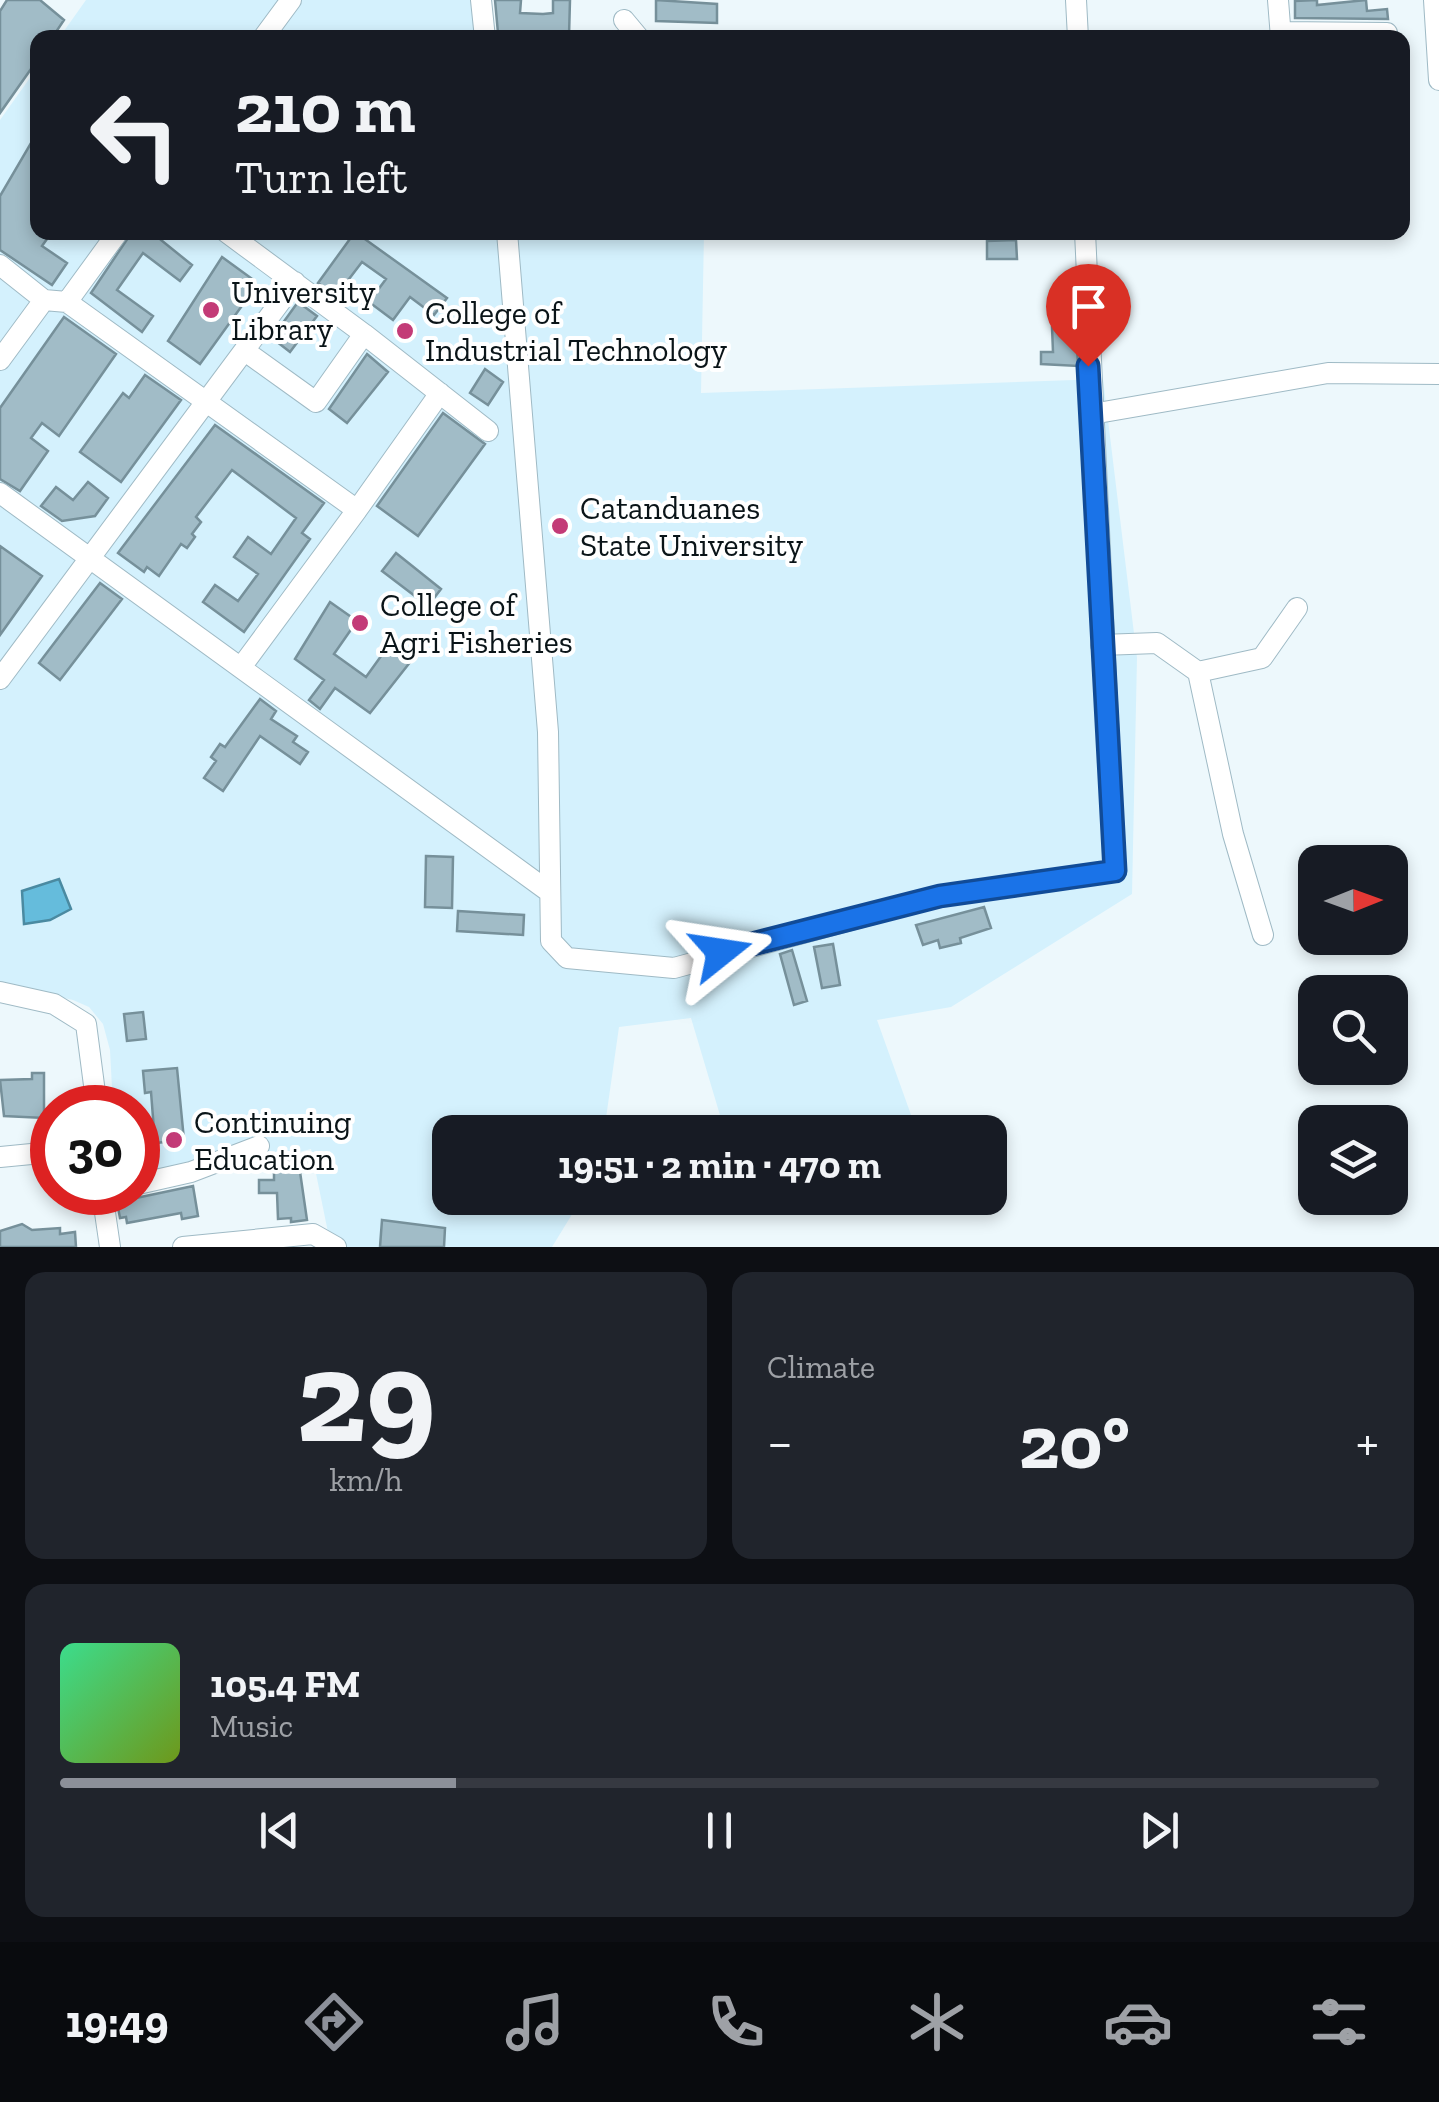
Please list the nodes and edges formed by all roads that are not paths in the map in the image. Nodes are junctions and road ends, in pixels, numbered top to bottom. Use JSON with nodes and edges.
{"nodes":[{"id":1,"x":291,"y":0,"type":"edge"},
{"id":2,"x":481,"y":0,"type":"edge"},
{"id":3,"x":1076,"y":0,"type":"edge"},
{"id":4,"x":1278,"y":0,"type":"edge"},
{"id":5,"x":1434,"y":0,"type":"edge"},
{"id":6,"x":624,"y":20,"type":"dead end"},
{"id":7,"x":269,"y":30,"type":"edge"},
{"id":8,"x":484,"y":30,"type":"edge"},
{"id":9,"x":633,"y":30,"type":"edge"},
{"id":10,"x":1078,"y":30,"type":"edge"},
{"id":11,"x":1280,"y":30,"type":"edge"},
{"id":12,"x":1439,"y":80,"type":"edge"},
{"id":13,"x":112,"y":240,"type":"edge"},
{"id":14,"x":237,"y":240,"type":"edge"},
{"id":15,"x":508,"y":240,"type":"edge"},
{"id":16,"x":1085,"y":240,"type":"edge"},
{"id":17,"x":0,"y":264,"type":"edge"},
{"id":18,"x":295,"y":282,"type":"junction"},
{"id":19,"x":44,"y":300,"type":"junction"},
{"id":20,"x":67,"y":302,"type":"junction"},
{"id":21,"x":364,"y":334,"type":"junction"},
{"id":22,"x":245,"y":351,"type":"junction"},
{"id":23,"x":0,"y":360,"type":"edge"},
{"id":24,"x":1439,"y":374,"type":"edge"},
{"id":25,"x":440,"y":393,"type":"junction"},
{"id":26,"x":206,"y":402,"type":"junction"},
{"id":27,"x":1092,"y":414,"type":"junction"},
{"id":28,"x":488,"y":432,"type":"dead end"},
{"id":29,"x":0,"y":492,"type":"edge"},
{"id":30,"x":357,"y":510,"type":"junction"},
{"id":31,"x":93,"y":556,"type":"junction"},
{"id":32,"x":1298,"y":608,"type":"dead end"},
{"id":33,"x":1102,"y":645,"type":"junction"},
{"id":34,"x":242,"y":666,"type":"junction"},
{"id":35,"x":1198,"y":672,"type":"junction"},
{"id":36,"x":0,"y":680,"type":"edge"},
{"id":37,"x":548,"y":891,"type":"junction"},
{"id":38,"x":1264,"y":934,"type":"dead end"},
{"id":39,"x":0,"y":992,"type":"edge"},
{"id":40,"x":94,"y":1085,"type":"edge"},
{"id":41,"x":260,"y":1146,"type":"dead end"},
{"id":42,"x":30,"y":1154,"type":"edge"},
{"id":43,"x":0,"y":1156,"type":"edge"},
{"id":44,"x":160,"y":1179,"type":"edge"},
{"id":45,"x":105,"y":1215,"type":"edge"},
{"id":46,"x":280,"y":1242,"type":"edge"},
{"id":47,"x":205,"y":1246,"type":"edge"},
{"id":48,"x":110,"y":1247,"type":"edge"},
{"id":49,"x":183,"y":1247,"type":"edge"},
{"id":50,"x":336,"y":1247,"type":"edge"}],
"edges":[{"from":1,"to":7,"type":"street"},
{"from":2,"to":8,"type":"street"},
{"from":3,"to":10,"type":"street"},
{"from":4,"to":11,"type":"street"},
{"from":5,"to":12,"type":"street"},
{"from":6,"to":9,"type":"street"},
{"from":13,"to":20,"type":"street"},
{"from":14,"to":18,"type":"street"},
{"from":15,"to":37,"type":"street"},
{"from":16,"to":27,"type":"street"},
{"from":17,"to":19,"type":"street"},
{"from":18,"to":21,"type":"street"},
{"from":18,"to":22,"type":"street"},
{"from":19,"to":20,"type":"street"},
{"from":19,"to":23,"type":"street"},
{"from":20,"to":26,"type":"street"},
{"from":21,"to":22,"type":"street"},
{"from":21,"to":25,"type":"street"},
{"from":22,"to":26,"type":"street"},
{"from":24,"to":27,"type":"street"},
{"from":25,"to":28,"type":"street"},
{"from":25,"to":30,"type":"street"},
{"from":26,"to":30,"type":"street"},
{"from":26,"to":31,"type":"street"},
{"from":27,"to":33,"type":"street"},
{"from":29,"to":31,"type":"street"},
{"from":30,"to":34,"type":"street"},
{"from":31,"to":34,"type":"street"},
{"from":31,"to":36,"type":"street"},
{"from":32,"to":35,"type":"street"},
{"from":33,"to":35,"type":"street"},
{"from":33,"to":37,"type":"street"},
{"from":34,"to":37,"type":"street"},
{"from":35,"to":38,"type":"street"},
{"from":39,"to":40,"type":"street"},
{"from":41,"to":44,"type":"street"},
{"from":42,"to":43,"type":"street"},
{"from":45,"to":48,"type":"street"},
{"from":46,"to":47,"type":"street"},
{"from":46,"to":50,"type":"street"},
{"from":47,"to":49,"type":"street"}]}
